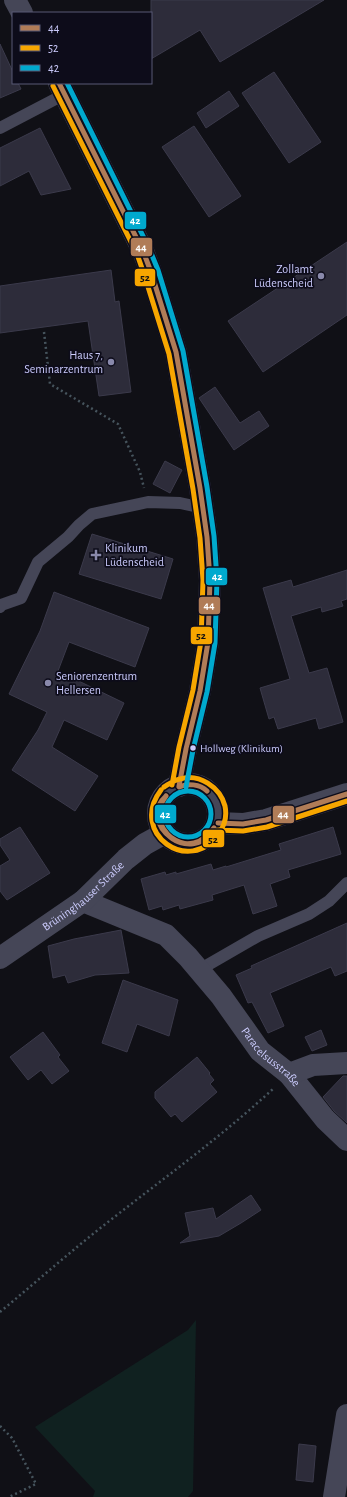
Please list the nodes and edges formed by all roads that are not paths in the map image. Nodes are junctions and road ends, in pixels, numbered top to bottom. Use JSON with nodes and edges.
{"nodes":[{"id":1,"x":15,"y":0,"type":"edge"},
{"id":2,"x":21,"y":12,"type":"edge"},
{"id":3,"x":62,"y":89,"type":"edge"},
{"id":4,"x":0,"y":128,"type":"edge"},
{"id":5,"x":203,"y":508,"type":"junction"},
{"id":6,"x":0,"y":607,"type":"edge"},
{"id":7,"x":179,"y":786,"type":"junction"},
{"id":8,"x":347,"y":794,"type":"edge"},
{"id":9,"x":218,"y":823,"type":"junction"},
{"id":10,"x":165,"y":833,"type":"junction"},
{"id":11,"x":347,"y":883,"type":"edge"},
{"id":12,"x":83,"y":901,"type":"junction"},
{"id":13,"x":0,"y":958,"type":"edge"},
{"id":14,"x":199,"y":970,"type":"junction"},
{"id":15,"x":347,"y":1063,"type":"edge"},
{"id":16,"x":289,"y":1074,"type":"junction"},
{"id":17,"x":347,"y":1140,"type":"edge"},
{"id":18,"x":347,"y":1415,"type":"edge"},
{"id":19,"x":334,"y":1497,"type":"edge"}],
"edges":[{"from":1,"to":2,"type":"street"},
{"from":3,"to":4,"type":"lane"},
{"from":3,"to":5,"type":"street"},
{"from":5,"to":6,"type":"lane"},
{"from":5,"to":7,"type":"street"},
{"from":7,"to":9,"type":"street"},
{"from":7,"to":10,"type":"street"},
{"from":8,"to":9,"type":"street"},
{"from":9,"to":10,"type":"street"},
{"from":10,"to":12,"type":"street","name":"Brüninghauser Straße"},
{"from":11,"to":14,"type":"lane"},
{"from":12,"to":13,"type":"street","name":"Brüninghauser Straße"},
{"from":12,"to":14,"type":"street","name":"Paracelsusstraße"},
{"from":14,"to":16,"type":"street","name":"Paracelsusstraße"},
{"from":15,"to":16,"type":"street"},
{"from":16,"to":17,"type":"street","name":"Paracelsusstraße"},
{"from":18,"to":19,"type":"street"}]}
